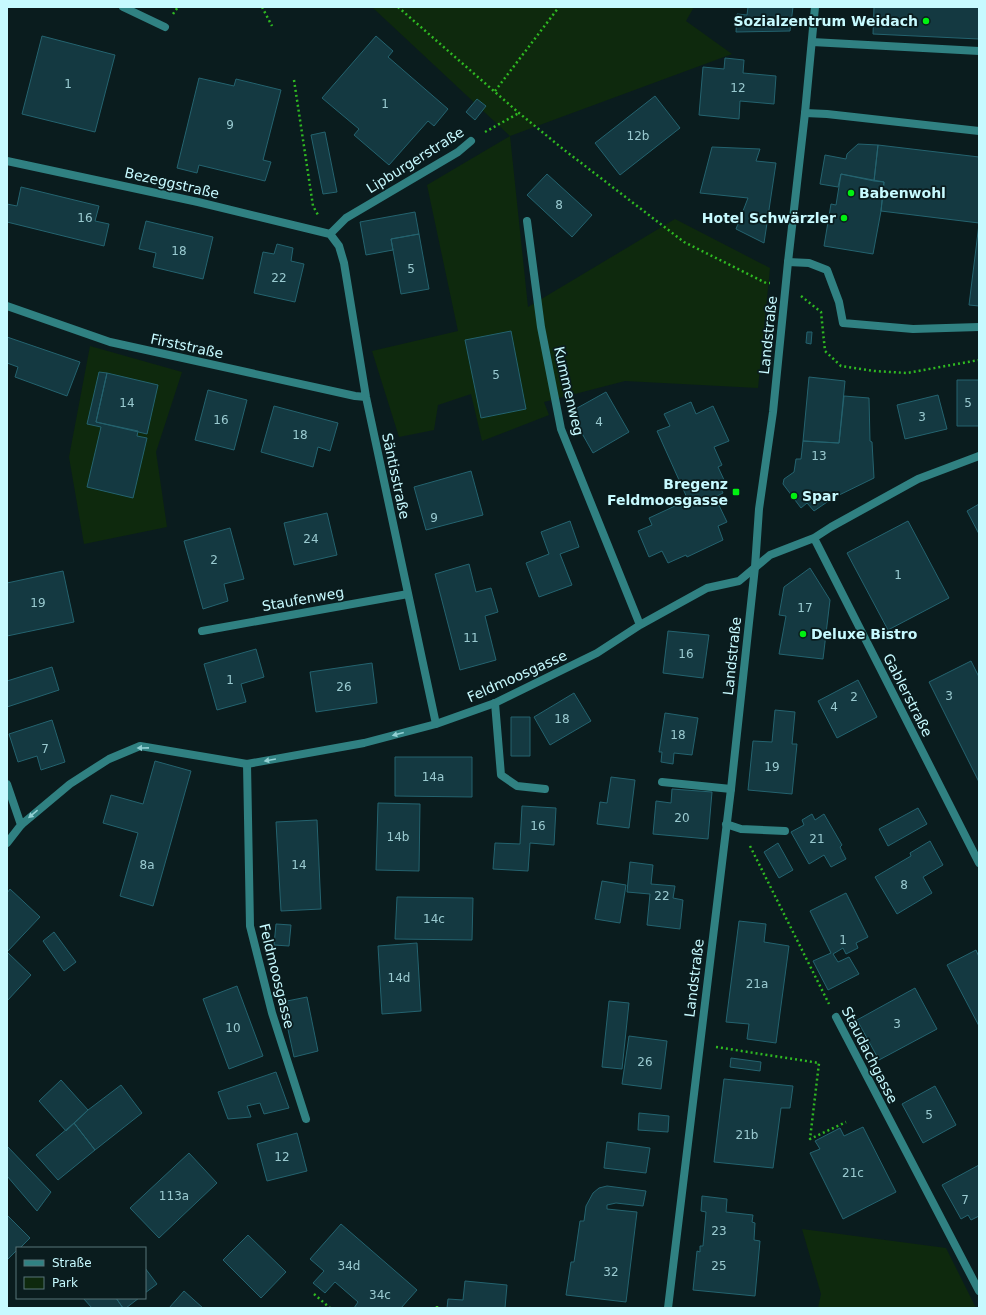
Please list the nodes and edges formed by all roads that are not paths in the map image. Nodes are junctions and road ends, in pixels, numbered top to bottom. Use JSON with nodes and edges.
{"nodes":[{"id":1,"x":123,"y":7,"type":"edge"},
{"id":2,"x":815,"y":7,"type":"edge"},
{"id":3,"x":165,"y":27,"type":"dead end"},
{"id":4,"x":812,"y":42,"type":"junction"},
{"id":5,"x":979,"y":51,"type":"edge"},
{"id":6,"x":805,"y":113,"type":"junction"},
{"id":7,"x":979,"y":131,"type":"edge"},
{"id":8,"x":471,"y":141,"type":"road end"},
{"id":9,"x":7,"y":160,"type":"edge"},
{"id":10,"x":528,"y":221,"type":"dead end"},
{"id":11,"x":330,"y":234,"type":"junction"},
{"id":12,"x":788,"y":262,"type":"junction"},
{"id":13,"x":7,"y":306,"type":"edge"},
{"id":14,"x":979,"y":327,"type":"edge"},
{"id":15,"x":366,"y":397,"type":"junction"},
{"id":16,"x":979,"y":456,"type":"edge"},
{"id":17,"x":814,"y":538,"type":"junction"},
{"id":18,"x":755,"y":567,"type":"junction"},
{"id":19,"x":408,"y":594,"type":"junction"},
{"id":20,"x":640,"y":625,"type":"junction"},
{"id":21,"x":202,"y":631,"type":"dead end"},
{"id":22,"x":496,"y":703,"type":"junction"},
{"id":23,"x":436,"y":724,"type":"junction"},
{"id":24,"x":247,"y":764,"type":"junction"},
{"id":25,"x":662,"y":782,"type":"dead end"},
{"id":26,"x":7,"y":784,"type":"edge"},
{"id":27,"x":545,"y":789,"type":"dead end"},
{"id":28,"x":730,"y":789,"type":"junction"},
{"id":29,"x":726,"y":824,"type":"junction"},
{"id":30,"x":21,"y":825,"type":"junction"},
{"id":31,"x":785,"y":831,"type":"dead end"},
{"id":32,"x":7,"y":843,"type":"edge"},
{"id":33,"x":979,"y":863,"type":"edge"},
{"id":34,"x":836,"y":1017,"type":"road end"},
{"id":35,"x":306,"y":1119,"type":"dead end"},
{"id":36,"x":979,"y":1291,"type":"edge"},
{"id":37,"x":668,"y":1308,"type":"edge"}],
"edges":[{"from":1,"to":3,"type":"street"},
{"from":2,"to":4,"type":"street","name":"Landstraße"},
{"from":4,"to":5,"type":"street"},
{"from":4,"to":6,"type":"street","name":"Landstraße"},
{"from":6,"to":7,"type":"street"},
{"from":6,"to":12,"type":"street","name":"Landstraße"},
{"from":8,"to":11,"type":"street","name":"Lipburgerstraße"},
{"from":9,"to":11,"type":"street","name":"Bezeggstraße"},
{"from":10,"to":20,"type":"street","name":"Kummenweg"},
{"from":11,"to":15,"type":"street","name":"Säntisstraße"},
{"from":12,"to":14,"type":"street"},
{"from":12,"to":18,"type":"street","name":"Landstraße"},
{"from":13,"to":15,"type":"street","name":"Firststraße"},
{"from":15,"to":19,"type":"street","name":"Säntisstraße"},
{"from":16,"to":17,"type":"street","name":"Feldmoosgasse"},
{"from":17,"to":18,"type":"street","name":"Feldmoosgasse"},
{"from":17,"to":33,"type":"street","name":"Gablerstraße"},
{"from":18,"to":20,"type":"street","name":"Feldmoosgasse"},
{"from":18,"to":28,"type":"street","name":"Landstraße"},
{"from":19,"to":21,"type":"street","name":"Staufenweg"},
{"from":19,"to":23,"type":"street","name":"Säntisstraße"},
{"from":20,"to":22,"type":"street","name":"Feldmoosgasse"},
{"from":22,"to":23,"type":"street","name":"Feldmoosgasse"},
{"from":22,"to":27,"type":"street"},
{"from":23,"to":24,"type":"street","name":"Feldmoosgasse","one_way":true},
{"from":24,"to":30,"type":"street","name":"Feldmoosgasse","one_way":true},
{"from":24,"to":35,"type":"street","name":"Feldmoosgasse"},
{"from":25,"to":28,"type":"street"},
{"from":26,"to":30,"type":"street"},
{"from":28,"to":29,"type":"street","name":"Landstraße"},
{"from":29,"to":31,"type":"street"},
{"from":29,"to":37,"type":"street","name":"Landstraße"},
{"from":30,"to":32,"type":"street","name":"Feldmoosgasse"},
{"from":34,"to":36,"type":"street","name":"Staudachgasse"}]}
